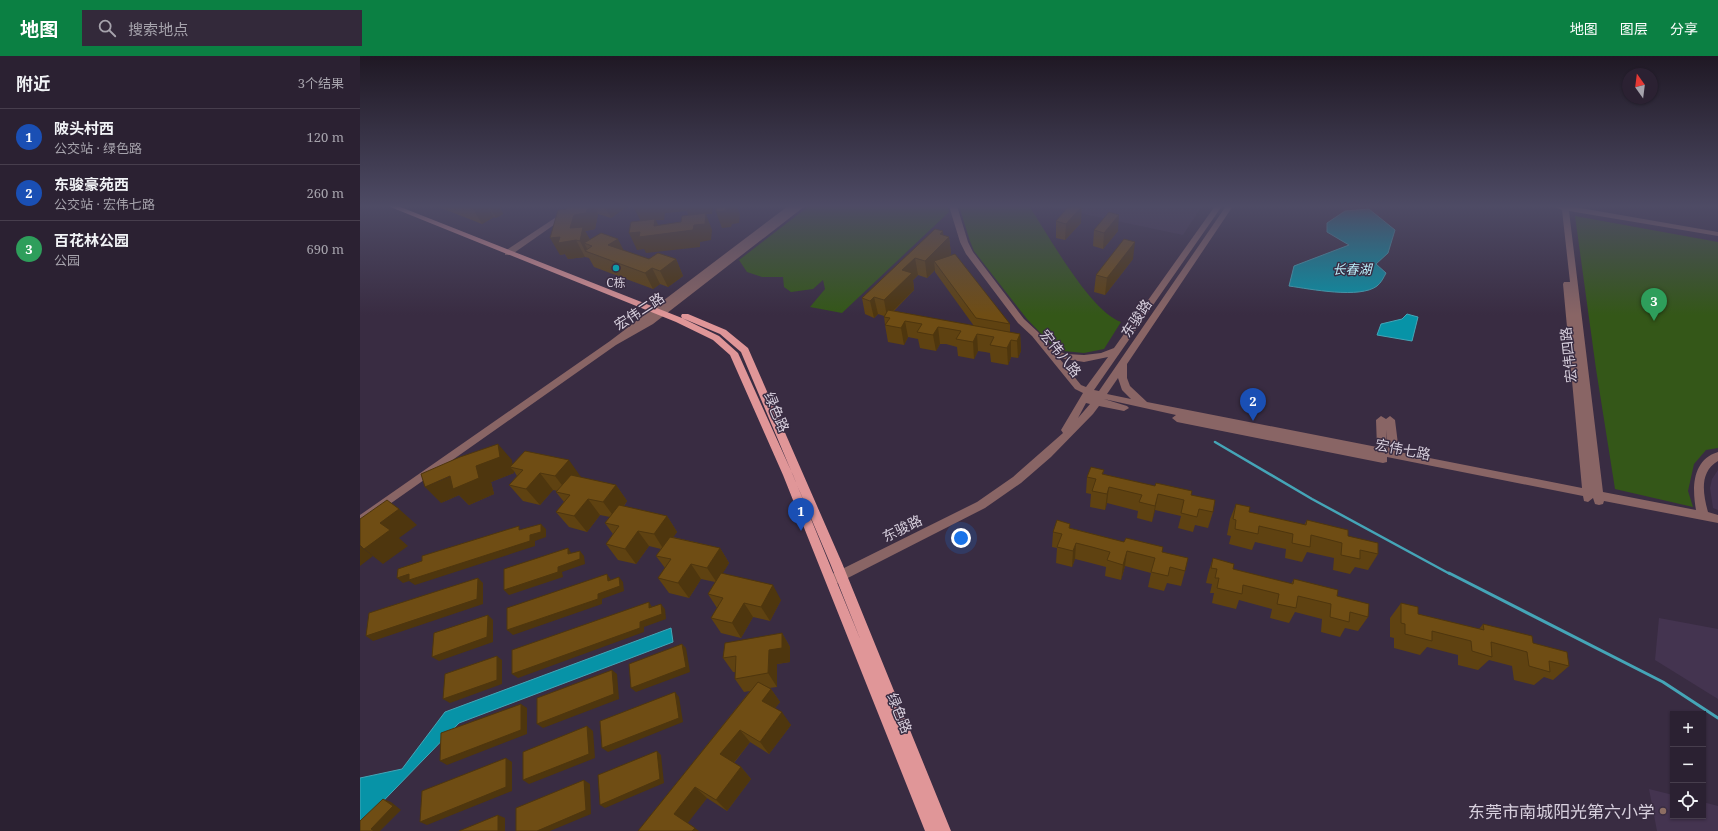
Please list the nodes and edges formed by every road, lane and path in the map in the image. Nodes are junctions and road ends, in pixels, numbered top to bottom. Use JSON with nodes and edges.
{"nodes":[{"id":1,"x":486,"y":242,"type":"edge"},
{"id":2,"x":489,"y":242,"type":"edge"},
{"id":3,"x":518,"y":242,"type":"edge"},
{"id":4,"x":520,"y":242,"type":"edge"},
{"id":5,"x":748,"y":242,"type":"edge"},
{"id":6,"x":753,"y":242,"type":"edge"},
{"id":7,"x":964,"y":242,"type":"edge"},
{"id":8,"x":1194,"y":242,"type":"edge"},
{"id":9,"x":1206,"y":242,"type":"edge"},
{"id":10,"x":1566,"y":242,"type":"edge"},
{"id":11,"x":507,"y":250,"type":"junction"},
{"id":12,"x":661,"y":310,"type":"junction"},
{"id":13,"x":1021,"y":320,"type":"junction"},
{"id":14,"x":1118,"y":350,"type":"junction"},
{"id":15,"x":1050,"y":352,"type":"junction"},
{"id":16,"x":1123,"y":365,"type":"junction"},
{"id":17,"x":1086,"y":396,"type":"junction"},
{"id":18,"x":1099,"y":399,"type":"junction"},
{"id":19,"x":1148,"y":405,"type":"junction"},
{"id":20,"x":1060,"y":440,"type":"junction"},
{"id":21,"x":1382,"y":452,"type":"junction"},
{"id":22,"x":1394,"y":454,"type":"junction"},
{"id":23,"x":1718,"y":456,"type":"edge"},
{"id":24,"x":1593,"y":497,"type":"junction"},
{"id":25,"x":1704,"y":516,"type":"junction"},
{"id":26,"x":1718,"y":519,"type":"edge"},
{"id":27,"x":360,"y":521,"type":"edge"},
{"id":28,"x":1718,"y":526,"type":"edge"},
{"id":29,"x":836,"y":578,"type":"junction"},
{"id":30,"x":932,"y":831,"type":"edge"},
{"id":31,"x":944,"y":831,"type":"edge"}],
"edges":[{"from":1,"to":11,"type":"main road","name":"绿色路"},
{"from":2,"to":11,"type":"main road","name":"绿色路"},
{"from":3,"to":11,"type":"street"},
{"from":4,"to":11,"type":"street"},
{"from":5,"to":12,"type":"street","name":"宏伟二路"},
{"from":6,"to":12,"type":"street","name":"宏伟二路"},
{"from":7,"to":13,"type":"street","name":"宏伟八路"},
{"from":8,"to":14,"type":"street","name":"东骏路"},
{"from":9,"to":16,"type":"street","name":"东骏路"},
{"from":10,"to":24,"type":"street","name":"宏伟四路"},
{"from":11,"to":12,"type":"main road","name":"绿色路"},
{"from":12,"to":27,"type":"street","name":"宏伟二路"},
{"from":12,"to":29,"type":"main road","name":"绿色路"},
{"from":13,"to":15,"type":"street","name":"宏伟八路"},
{"from":13,"to":17,"type":"street","name":"宏伟八路"},
{"from":14,"to":15,"type":"street"},
{"from":14,"to":17,"type":"street","name":"东骏路"},
{"from":15,"to":17,"type":"street","name":"宏伟八路"},
{"from":16,"to":18,"type":"street","name":"东骏路"},
{"from":16,"to":19,"type":"street"},
{"from":17,"to":18,"type":"street","name":"宏伟七路"},
{"from":17,"to":20,"type":"street","name":"东骏路"},
{"from":18,"to":19,"type":"street","name":"宏伟七路"},
{"from":18,"to":20,"type":"street","name":"东骏路"},
{"from":18,"to":24,"type":"street","name":"宏伟七路"},
{"from":19,"to":21,"type":"street","name":"宏伟七路"},
{"from":20,"to":29,"type":"street","name":"东骏路"},
{"from":21,"to":22,"type":"street","name":"宏伟七路"},
{"from":21,"to":22,"type":"street"},
{"from":22,"to":24,"type":"street","name":"宏伟七路"},
{"from":23,"to":25,"type":"street"},
{"from":24,"to":25,"type":"street","name":"宏伟七路"},
{"from":24,"to":28,"type":"street","name":"宏伟七路"},
{"from":25,"to":26,"type":"street","name":"宏伟七路"},
{"from":29,"to":30,"type":"main road","name":"绿色路"},
{"from":29,"to":31,"type":"main road","name":"绿色路"}]}
